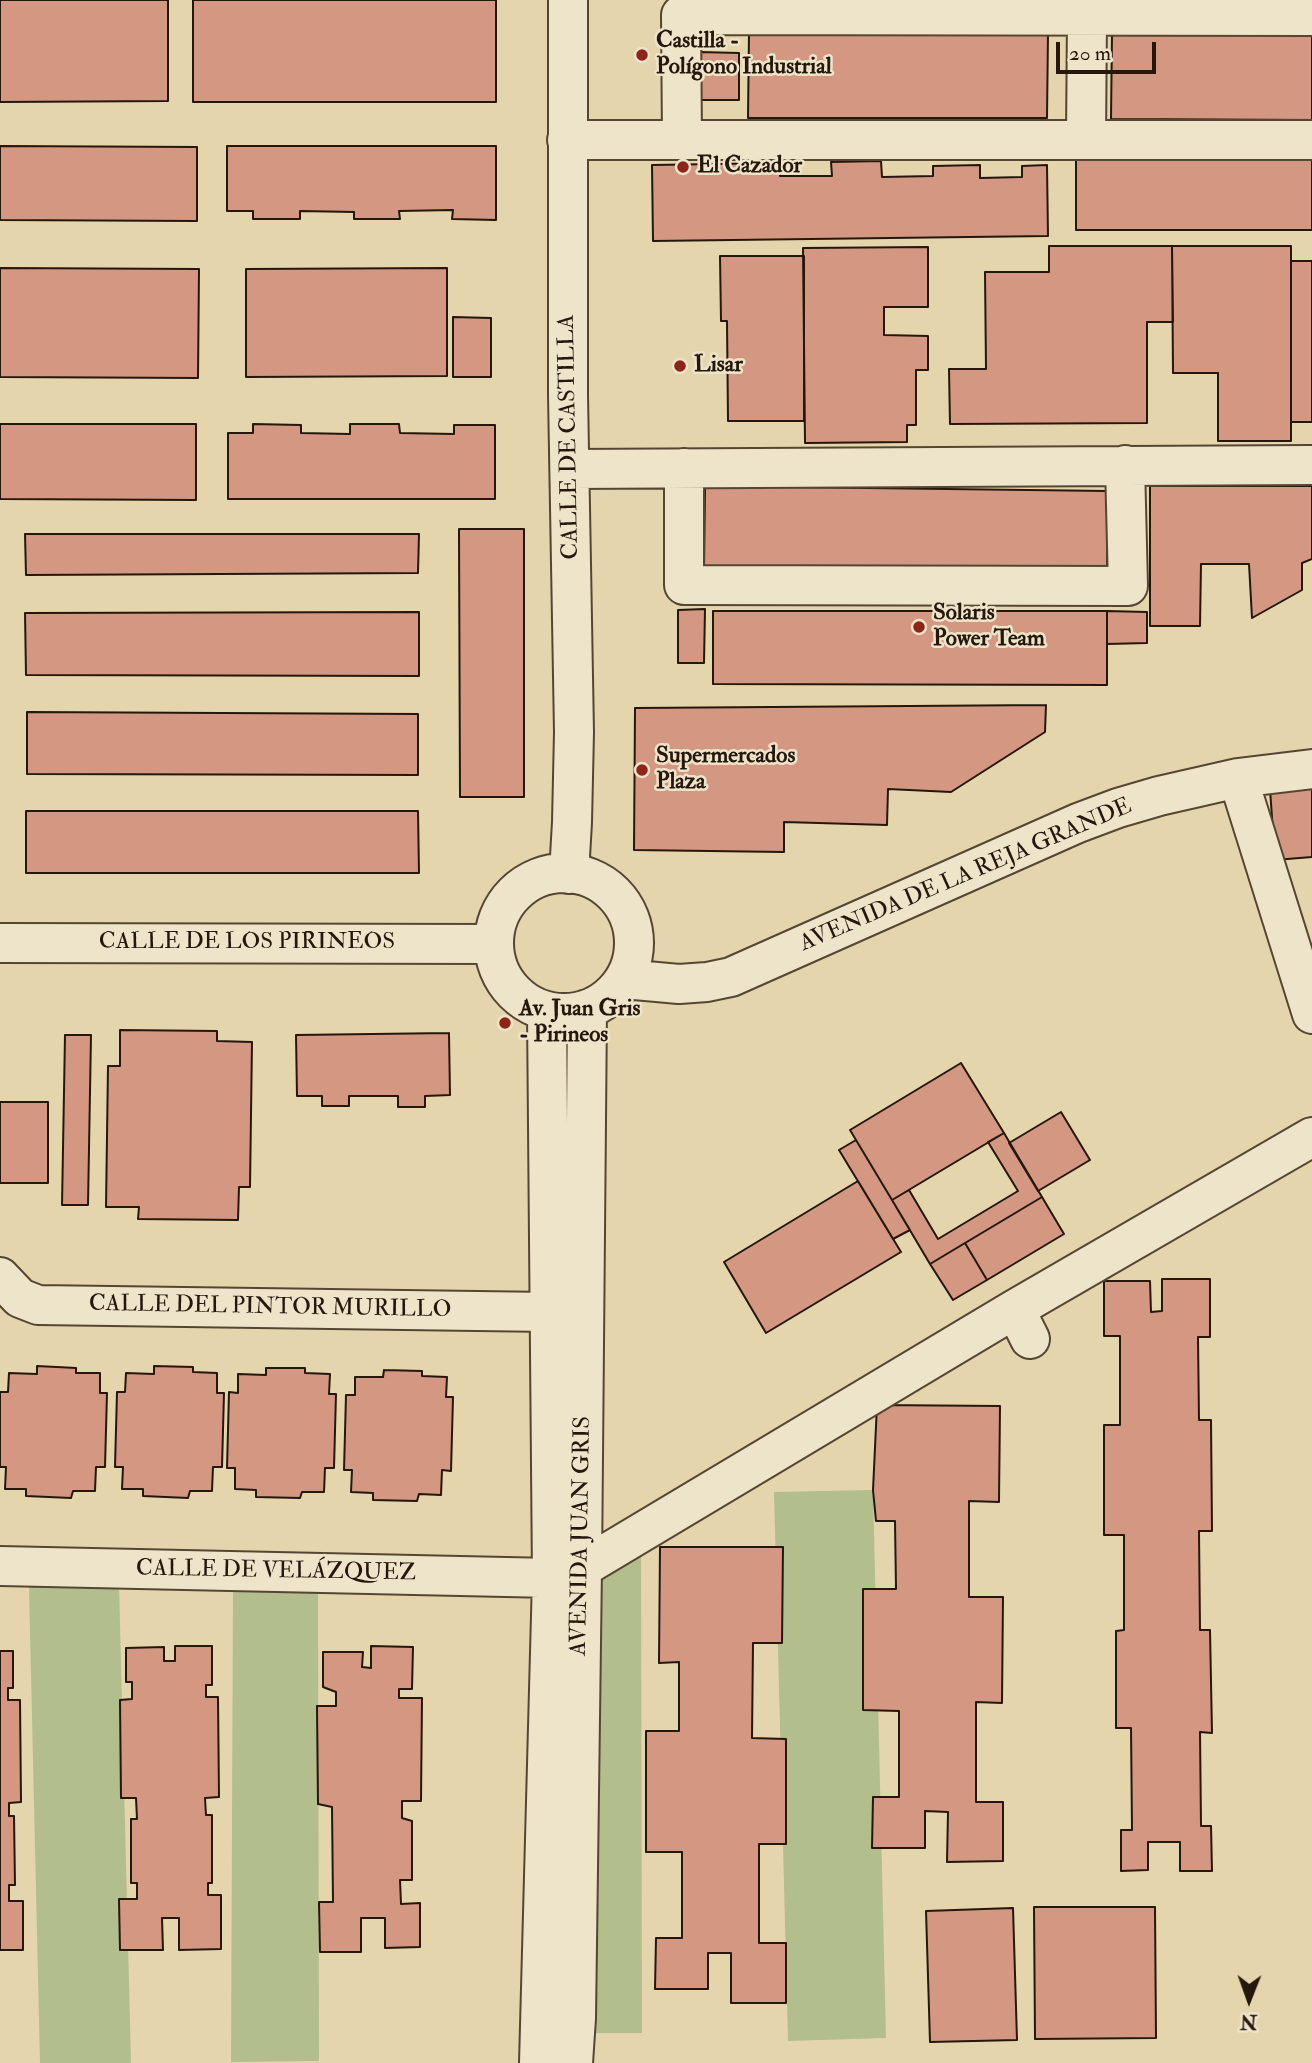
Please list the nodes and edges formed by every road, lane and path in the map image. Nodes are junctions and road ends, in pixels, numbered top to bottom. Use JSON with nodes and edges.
{"nodes":[{"id":1,"x":568,"y":0,"type":"edge"},
{"id":2,"x":1087,"y":16,"type":"junction"},
{"id":3,"x":1312,"y":16,"type":"edge"},
{"id":4,"x":567,"y":140,"type":"junction"},
{"id":5,"x":682,"y":140,"type":"junction"},
{"id":6,"x":1086,"y":140,"type":"junction"},
{"id":7,"x":1312,"y":140,"type":"edge"},
{"id":8,"x":1312,"y":464,"type":"edge"},
{"id":9,"x":1125,"y":466,"type":"junction"},
{"id":10,"x":684,"y":468,"type":"junction"},
{"id":11,"x":571,"y":469,"type":"junction"},
{"id":12,"x":1312,"y":769,"type":"edge"},
{"id":13,"x":1238,"y":778,"type":"junction"},
{"id":14,"x":569,"y":874,"type":"junction"},
{"id":15,"x":0,"y":943,"type":"edge"},
{"id":16,"x":494,"y":944,"type":"junction"},
{"id":17,"x":624,"y":979,"type":"junction"},
{"id":18,"x":587,"y":1009,"type":"junction"},
{"id":19,"x":547,"y":1012,"type":"junction"},
{"id":20,"x":1312,"y":1014,"type":"edge"},
{"id":21,"x":1312,"y":1137,"type":"edge"},
{"id":22,"x":0,"y":1277,"type":"edge"},
{"id":23,"x":550,"y":1312,"type":"junction"},
{"id":24,"x":0,"y":1566,"type":"edge"},
{"id":25,"x":567,"y":1573,"type":"junction"},
{"id":26,"x":539,"y":2063,"type":"edge"},
{"id":27,"x":563,"y":2063,"type":"edge"},
{"id":28,"x":573,"y":2063,"type":"edge"}],
"edges":[{"from":1,"to":4,"type":"street","name":"CALLE DE CASTILLA"},
{"from":2,"to":3,"type":"street"},
{"from":2,"to":5,"type":"street"},
{"from":2,"to":6,"type":"street"},
{"from":4,"to":5,"type":"street"},
{"from":4,"to":11,"type":"street","name":"CALLE DE CASTILLA"},
{"from":5,"to":6,"type":"street"},
{"from":6,"to":7,"type":"street"},
{"from":8,"to":9,"type":"street"},
{"from":9,"to":10,"type":"street"},
{"from":9,"to":10,"type":"street"},
{"from":10,"to":11,"type":"street"},
{"from":11,"to":14,"type":"street","name":"CALLE DE CASTILLA"},
{"from":12,"to":13,"type":"street","name":"AVENIDA DE LA REJA GRANDE"},
{"from":13,"to":17,"type":"street","name":"AVENIDA DE LA REJA GRANDE"},
{"from":13,"to":20,"type":"street"},
{"from":14,"to":16,"type":"street"},
{"from":14,"to":17,"type":"street"},
{"from":15,"to":16,"type":"street","name":"CALLE DE LOS PIRINEOS"},
{"from":16,"to":19,"type":"street"},
{"from":17,"to":18,"type":"street"},
{"from":18,"to":19,"type":"street"},
{"from":18,"to":25,"type":"street","name":"AVENIDA JUAN GRIS"},
{"from":19,"to":23,"type":"street","name":"AVENIDA JUAN GRIS"},
{"from":21,"to":25,"type":"street"},
{"from":22,"to":23,"type":"street","name":"CALLE DEL PINTOR MURILLO"},
{"from":23,"to":25,"type":"street","name":"AVENIDA JUAN GRIS"},
{"from":24,"to":25,"type":"street","name":"CALLE DE VELÁZQUEZ"},
{"from":25,"to":26,"type":"street","name":"AVENIDA JUAN GRIS"},
{"from":25,"to":28,"type":"street","name":"AVENIDA JUAN GRIS"},
{"from":26,"to":27,"type":"street","name":"AVENIDA JUAN GRIS"}]}
